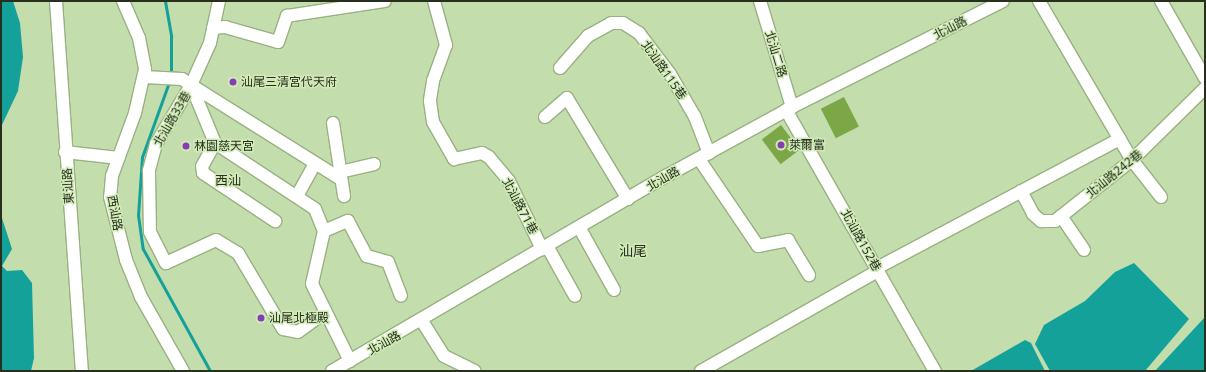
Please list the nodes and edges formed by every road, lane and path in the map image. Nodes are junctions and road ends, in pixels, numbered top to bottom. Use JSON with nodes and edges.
{"nodes":[{"id":1,"x":56,"y":1,"type":"edge"},
{"id":2,"x":123,"y":1,"type":"edge"},
{"id":3,"x":219,"y":1,"type":"edge"},
{"id":4,"x":384,"y":1,"type":"edge"},
{"id":5,"x":434,"y":1,"type":"edge"},
{"id":6,"x":760,"y":1,"type":"edge"},
{"id":7,"x":1003,"y":1,"type":"edge"},
{"id":8,"x":1040,"y":1,"type":"edge"},
{"id":9,"x":1161,"y":1,"type":"edge"},
{"id":10,"x":213,"y":28,"type":"junction"},
{"id":11,"x":560,"y":68,"type":"dead end"},
{"id":12,"x":144,"y":77,"type":"junction"},
{"id":13,"x":1205,"y":78,"type":"edge"},
{"id":14,"x":187,"y":82,"type":"junction"},
{"id":15,"x":1205,"y":88,"type":"edge"},
{"id":16,"x":789,"y":109,"type":"junction"},
{"id":17,"x":545,"y":117,"type":"dead end"},
{"id":18,"x":333,"y":123,"type":"dead end"},
{"id":19,"x":1120,"y":139,"type":"junction"},
{"id":20,"x":214,"y":144,"type":"junction"},
{"id":21,"x":65,"y":152,"type":"junction"},
{"id":22,"x":704,"y":156,"type":"junction"},
{"id":23,"x":119,"y":158,"type":"junction"},
{"id":24,"x":1132,"y":160,"type":"junction"},
{"id":25,"x":315,"y":164,"type":"junction"},
{"id":26,"x":374,"y":164,"type":"dead end"},
{"id":27,"x":340,"y":175,"type":"junction"},
{"id":28,"x":1021,"y":191,"type":"junction"},
{"id":29,"x":297,"y":196,"type":"junction"},
{"id":30,"x":344,"y":196,"type":"dead end"},
{"id":31,"x":1161,"y":197,"type":"dead end"},
{"id":32,"x":628,"y":199,"type":"junction"},
{"id":33,"x":1061,"y":216,"type":"junction"},
{"id":34,"x":275,"y":221,"type":"dead end"},
{"id":35,"x":579,"y":227,"type":"junction"},
{"id":36,"x":324,"y":231,"type":"junction"},
{"id":37,"x":545,"y":248,"type":"junction"},
{"id":38,"x":1084,"y":250,"type":"dead end"},
{"id":39,"x":878,"y":270,"type":"junction"},
{"id":40,"x":809,"y":276,"type":"dead end"},
{"id":41,"x":614,"y":290,"type":"dead end"},
{"id":42,"x":402,"y":296,"type":"dead end"},
{"id":43,"x":575,"y":296,"type":"dead end"},
{"id":44,"x":326,"y":312,"type":"junction"},
{"id":45,"x":422,"y":321,"type":"junction"},
{"id":46,"x":350,"y":361,"type":"junction"},
{"id":47,"x":82,"y":371,"type":"edge"},
{"id":48,"x":183,"y":371,"type":"edge"},
{"id":49,"x":332,"y":371,"type":"edge"},
{"id":50,"x":475,"y":371,"type":"edge"},
{"id":51,"x":701,"y":371,"type":"edge"},
{"id":52,"x":935,"y":371,"type":"edge"}],
"edges":[{"from":1,"to":21,"type":"street","name":"東汕路"},
{"from":2,"to":12,"type":"street","name":"西汕路"},
{"from":3,"to":10,"type":"street","name":"北汕路33巷"},
{"from":4,"to":10,"type":"street"},
{"from":5,"to":37,"type":"street","name":"北汕路71巷"},
{"from":6,"to":16,"type":"street","name":"北汕二路"},
{"from":7,"to":16,"type":"street","name":"北汕路"},
{"from":8,"to":19,"type":"street"},
{"from":9,"to":13,"type":"street"},
{"from":10,"to":14,"type":"street","name":"北汕路33巷"},
{"from":11,"to":22,"type":"street","name":"北汕路115巷"},
{"from":12,"to":14,"type":"street"},
{"from":12,"to":23,"type":"street","name":"西汕路"},
{"from":14,"to":20,"type":"street","name":"北汕路33巷"},
{"from":14,"to":25,"type":"street","name":"北汕路33巷"},
{"from":14,"to":44,"type":"street","name":"北汕路33巷"},
{"from":15,"to":24,"type":"street","name":"北汕路242巷"},
{"from":16,"to":22,"type":"street","name":"北汕路"},
{"from":16,"to":39,"type":"street","name":"北汕路152巷"},
{"from":17,"to":32,"type":"street"},
{"from":18,"to":27,"type":"street"},
{"from":19,"to":24,"type":"street"},
{"from":19,"to":28,"type":"street"},
{"from":20,"to":29,"type":"street"},
{"from":20,"to":34,"type":"street"},
{"from":21,"to":23,"type":"street"},
{"from":21,"to":47,"type":"street","name":"東汕路"},
{"from":22,"to":32,"type":"street","name":"北汕路"},
{"from":22,"to":40,"type":"street","name":"北汕路115巷"},
{"from":23,"to":48,"type":"street","name":"西汕路"},
{"from":24,"to":31,"type":"street"},
{"from":24,"to":33,"type":"street","name":"北汕路242巷"},
{"from":25,"to":27,"type":"street","name":"北汕路33巷"},
{"from":25,"to":29,"type":"street"},
{"from":26,"to":27,"type":"street"},
{"from":27,"to":30,"type":"street"},
{"from":28,"to":33,"type":"street","name":"北汕路242巷"},
{"from":28,"to":39,"type":"street"},
{"from":29,"to":36,"type":"street"},
{"from":32,"to":35,"type":"street","name":"北汕路"},
{"from":33,"to":38,"type":"street"},
{"from":35,"to":37,"type":"street","name":"北汕路"},
{"from":35,"to":41,"type":"street"},
{"from":36,"to":42,"type":"street"},
{"from":36,"to":44,"type":"street"},
{"from":37,"to":43,"type":"street"},
{"from":37,"to":45,"type":"street","name":"北汕路"},
{"from":39,"to":51,"type":"street"},
{"from":39,"to":52,"type":"street","name":"北汕路152巷"},
{"from":44,"to":46,"type":"street"},
{"from":45,"to":46,"type":"street","name":"北汕路"},
{"from":45,"to":50,"type":"street"},
{"from":46,"to":49,"type":"street","name":"北汕路"}]}
